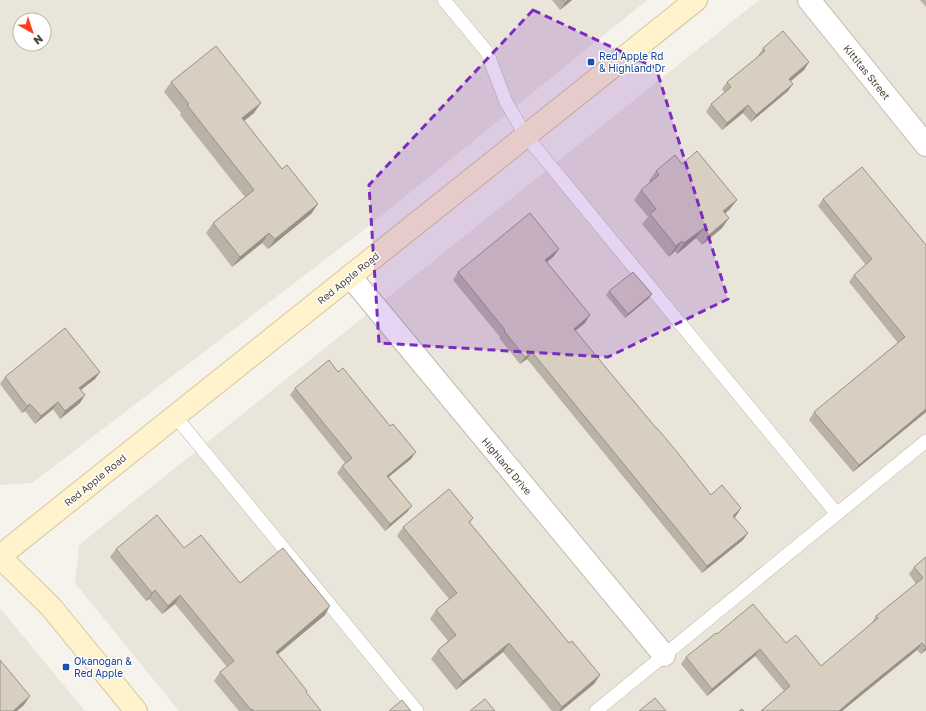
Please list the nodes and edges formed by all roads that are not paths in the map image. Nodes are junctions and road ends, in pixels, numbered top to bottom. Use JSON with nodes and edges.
{"nodes":[{"id":1,"x":444,"y":0,"type":"edge"},
{"id":2,"x":696,"y":0,"type":"edge"},
{"id":3,"x":809,"y":0,"type":"edge"},
{"id":4,"x":526,"y":136,"type":"junction"},
{"id":5,"x":926,"y":144,"type":"edge"},
{"id":6,"x":350,"y":276,"type":"junction"},
{"id":7,"x":175,"y":416,"type":"junction"},
{"id":8,"x":926,"y":441,"type":"edge"},
{"id":9,"x":837,"y":514,"type":"junction"},
{"id":10,"x":0,"y":557,"type":"edge"},
{"id":11,"x":664,"y":655,"type":"junction"},
{"id":12,"x":136,"y":711,"type":"edge"},
{"id":13,"x":417,"y":711,"type":"edge"},
{"id":14,"x":596,"y":711,"type":"edge"}],
"edges":[{"from":1,"to":4,"type":"lane"},
{"from":2,"to":4,"type":"street","name":"Red Apple Road"},
{"from":3,"to":5,"type":"street","name":"Kittitas Street"},
{"from":4,"to":6,"type":"street","name":"Red Apple Road"},
{"from":4,"to":9,"type":"lane"},
{"from":6,"to":7,"type":"street","name":"Red Apple Road"},
{"from":6,"to":11,"type":"street","name":"Highland Drive"},
{"from":7,"to":10,"type":"street","name":"Red Apple Road"},
{"from":7,"to":13,"type":"lane"},
{"from":8,"to":9,"type":"lane"},
{"from":9,"to":11,"type":"lane"},
{"from":10,"to":12,"type":"street"},
{"from":11,"to":14,"type":"lane"}]}
